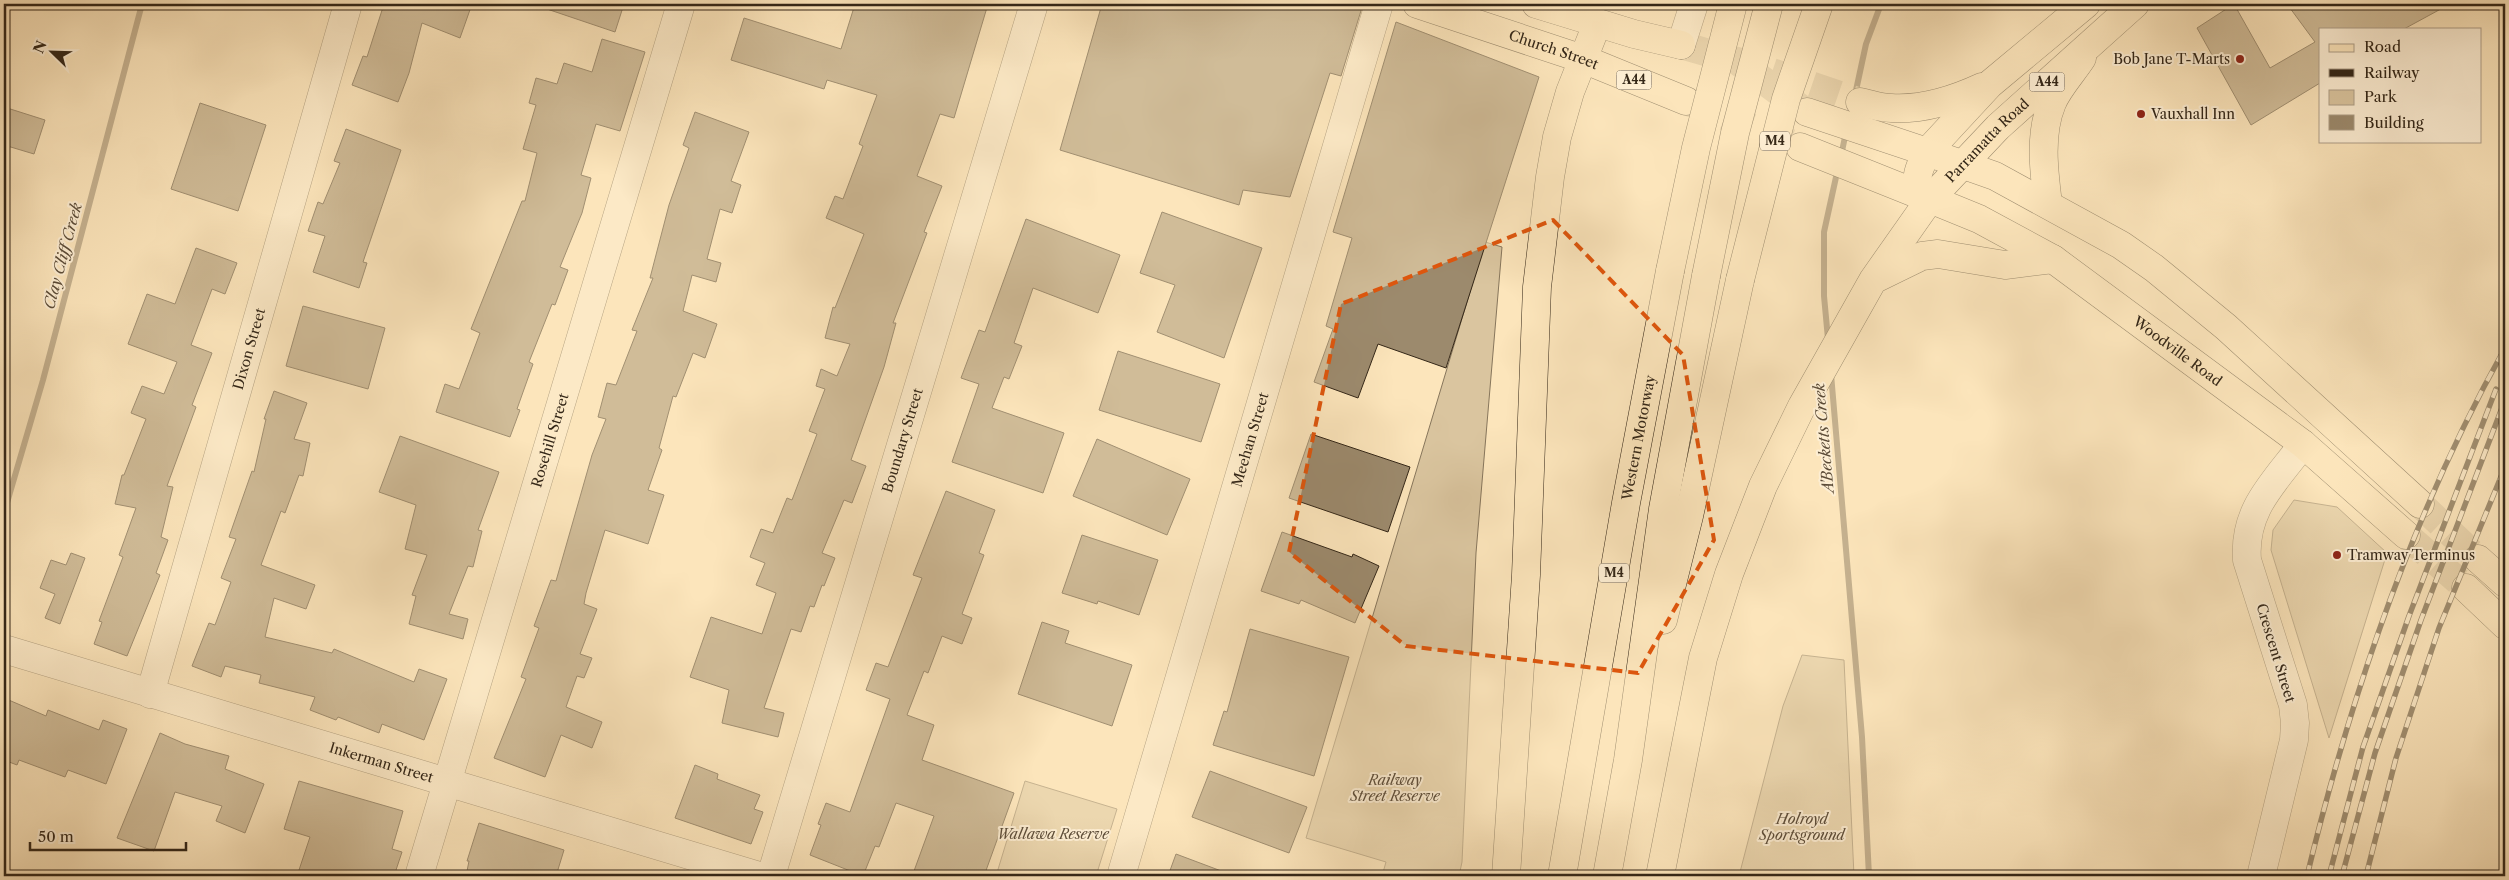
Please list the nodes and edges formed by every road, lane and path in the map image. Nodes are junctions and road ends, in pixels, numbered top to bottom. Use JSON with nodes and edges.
{"nodes":[{"id":1,"x":348,"y":4,"type":"edge"},
{"id":2,"x":681,"y":4,"type":"edge"},
{"id":3,"x":1034,"y":4,"type":"edge"},
{"id":4,"x":1379,"y":4,"type":"edge"},
{"id":5,"x":1417,"y":4,"type":"edge"},
{"id":6,"x":1536,"y":4,"type":"edge"},
{"id":7,"x":1694,"y":4,"type":"edge"},
{"id":8,"x":1733,"y":4,"type":"edge"},
{"id":9,"x":1769,"y":4,"type":"edge"},
{"id":10,"x":1819,"y":4,"type":"edge"},
{"id":11,"x":2086,"y":4,"type":"edge"},
{"id":12,"x":2135,"y":4,"type":"edge"},
{"id":13,"x":1598,"y":24,"type":"junction"},
{"id":14,"x":2099,"y":34,"type":"junction"},
{"id":15,"x":1681,"y":45,"type":"joint"},
{"id":16,"x":1583,"y":59,"type":"junction"},
{"id":17,"x":1990,"y":84,"type":"junction"},
{"id":18,"x":1686,"y":101,"type":"tunnel mouth"},
{"id":19,"x":1860,"y":102,"type":"tunnel mouth"},
{"id":20,"x":1807,"y":112,"type":"tunnel mouth"},
{"id":21,"x":1800,"y":147,"type":"tunnel mouth"},
{"id":22,"x":1927,"y":152,"type":"junction"},
{"id":23,"x":1963,"y":164,"type":"junction"},
{"id":24,"x":1925,"y":197,"type":"junction"},
{"id":25,"x":2048,"y":204,"type":"junction"},
{"id":26,"x":2053,"y":258,"type":"junction"},
{"id":27,"x":1873,"y":280,"type":"junction"},
{"id":28,"x":2226,"y":328,"type":"junction"},
{"id":29,"x":2302,"y":444,"type":"junction"},
{"id":30,"x":2420,"y":504,"type":"tunnel mouth"},
{"id":31,"x":2406,"y":535,"type":"tunnel mouth"},
{"id":32,"x":2478,"y":558,"type":"tunnel mouth"},
{"id":33,"x":2505,"y":583,"type":"edge"},
{"id":34,"x":2466,"y":588,"type":"tunnel mouth"},
{"id":35,"x":2505,"y":624,"type":"edge"},
{"id":36,"x":4,"y":650,"type":"edge"},
{"id":37,"x":150,"y":694,"type":"junction"},
{"id":38,"x":1628,"y":760,"type":"junction"},
{"id":39,"x":447,"y":783,"type":"junction"},
{"id":40,"x":419,"y":876,"type":"edge"},
{"id":41,"x":759,"y":876,"type":"edge"},
{"id":42,"x":771,"y":876,"type":"edge"},
{"id":43,"x":1121,"y":876,"type":"edge"},
{"id":44,"x":1506,"y":876,"type":"edge"},
{"id":45,"x":1562,"y":876,"type":"edge"},
{"id":46,"x":1607,"y":876,"type":"edge"},
{"id":47,"x":1660,"y":876,"type":"edge"},
{"id":48,"x":2261,"y":876,"type":"edge"}],
"edges":[{"from":1,"to":37,"type":"street","name":"Dixon Street"},
{"from":2,"to":39,"type":"street","name":"Rosehill Street"},
{"from":3,"to":42,"type":"street","name":"Boundary Street"},
{"from":4,"to":43,"type":"street","name":"Meehan Street"},
{"from":5,"to":16,"type":"main road","name":"Church Street","number":"A44"},
{"from":6,"to":13,"type":"main road"},
{"from":7,"to":15,"type":"street"},
{"from":8,"to":45,"type":"main road","name":"Western Motorway","number":"M4","bridge":true},
{"from":9,"to":38,"type":"main road","number":"M4","bridge":true},
{"from":10,"to":38,"type":"main road","number":"M4","bridge":true},
{"from":11,"to":17,"type":"main road","number":"A44"},
{"from":12,"to":14,"type":"main road","name":"Parramatta Road","number":"A44"},
{"from":13,"to":15,"type":"main road"},
{"from":13,"to":16,"type":"main road"},
{"from":14,"to":23,"type":"main road","name":"Parramatta Road","number":"A44"},
{"from":14,"to":25,"type":"main road"},
{"from":16,"to":18,"type":"main road","name":"Church Street","number":"A44"},
{"from":16,"to":44,"type":"main road"},
{"from":17,"to":19,"type":"main road","number":"A44"},
{"from":17,"to":22,"type":"main road","number":"A44"},
{"from":20,"to":22,"type":"main road"},
{"from":21,"to":24,"type":"main road"},
{"from":22,"to":23,"type":"main road"},
{"from":22,"to":24,"type":"main road","number":"A44"},
{"from":23,"to":24,"type":"main road","name":"Parramatta Road","number":"A44"},
{"from":23,"to":25,"type":"main road"},
{"from":24,"to":26,"type":"main road","name":"Woodville Road"},
{"from":24,"to":27,"type":"main road","name":"Parramatta Road"},
{"from":25,"to":28,"type":"main road"},
{"from":26,"to":27,"type":"main road"},
{"from":26,"to":29,"type":"main road","name":"Woodville Road"},
{"from":27,"to":47,"type":"main road","name":"Parramatta Road"},
{"from":28,"to":29,"type":"main road"},
{"from":28,"to":30,"type":"main road"},
{"from":29,"to":31,"type":"main road","name":"Woodville Road"},
{"from":29,"to":48,"type":"street","name":"Crescent Street"},
{"from":32,"to":33,"type":"main road"},
{"from":34,"to":35,"type":"main road"},
{"from":36,"to":37,"type":"street","name":"Inkerman Street"},
{"from":37,"to":39,"type":"street","name":"Inkerman Street"},
{"from":38,"to":46,"type":"main road","number":"M4"},
{"from":39,"to":40,"type":"street","name":"Rosehill Street"},
{"from":39,"to":41,"type":"street","name":"Inkerman Street"}]}
